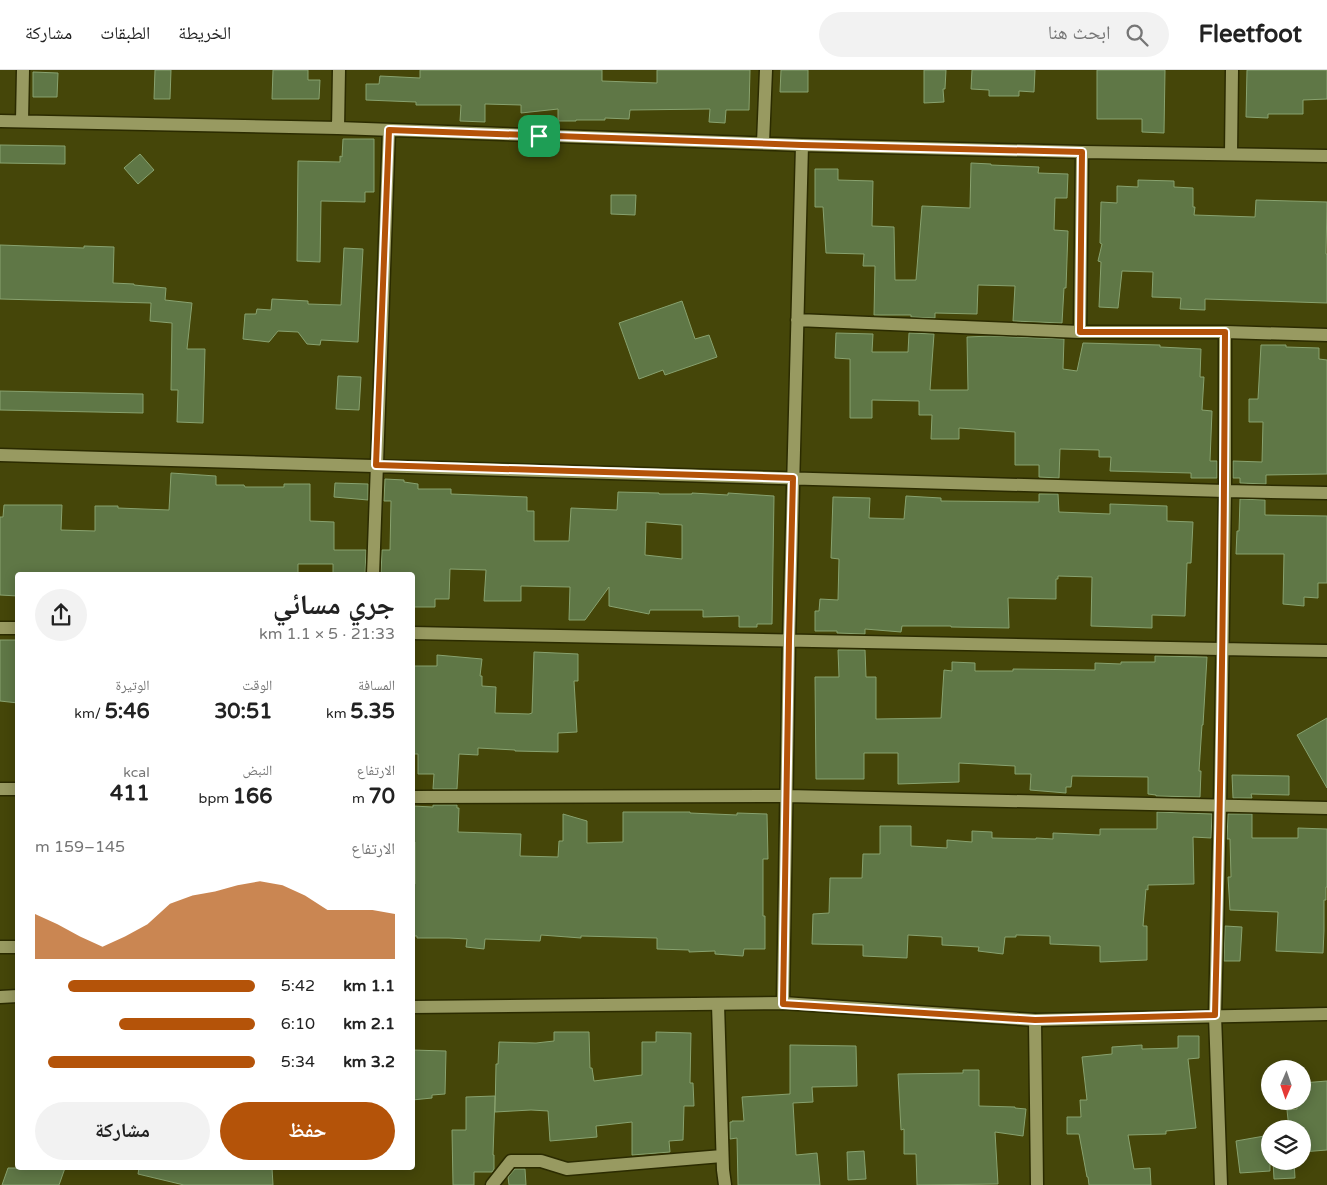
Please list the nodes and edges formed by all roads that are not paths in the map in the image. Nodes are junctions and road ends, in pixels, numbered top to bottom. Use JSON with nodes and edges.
{"nodes":[{"id":1,"x":23,"y":70,"type":"edge"},
{"id":2,"x":338,"y":70,"type":"edge"},
{"id":3,"x":766,"y":70,"type":"edge"},
{"id":4,"x":1232,"y":70,"type":"edge"},
{"id":5,"x":0,"y":121,"type":"edge"},
{"id":6,"x":22,"y":121,"type":"junction"},
{"id":7,"x":338,"y":128,"type":"junction"},
{"id":8,"x":389,"y":130,"type":"junction"},
{"id":9,"x":763,"y":143,"type":"junction"},
{"id":10,"x":802,"y":145,"type":"junction"},
{"id":11,"x":1082,"y":152,"type":"junction"},
{"id":12,"x":1230,"y":154,"type":"junction"},
{"id":13,"x":1327,"y":156,"type":"edge"},
{"id":14,"x":797,"y":320,"type":"junction"},
{"id":15,"x":1080,"y":332,"type":"junction"},
{"id":16,"x":1225,"y":332,"type":"junction"},
{"id":17,"x":1327,"y":334,"type":"edge"},
{"id":18,"x":0,"y":455,"type":"edge"},
{"id":19,"x":376,"y":465,"type":"junction"},
{"id":20,"x":793,"y":478,"type":"junction"},
{"id":21,"x":1225,"y":491,"type":"junction"},
{"id":22,"x":1327,"y":492,"type":"edge"},
{"id":23,"x":373,"y":572,"type":"edge"},
{"id":24,"x":0,"y":628,"type":"edge"},
{"id":25,"x":15,"y":628,"type":"edge"},
{"id":26,"x":415,"y":633,"type":"edge"},
{"id":27,"x":789,"y":641,"type":"junction"},
{"id":28,"x":1222,"y":649,"type":"junction"},
{"id":29,"x":1327,"y":651,"type":"edge"},
{"id":30,"x":0,"y":789,"type":"edge"},
{"id":31,"x":15,"y":789,"type":"edge"},
{"id":32,"x":787,"y":796,"type":"junction"},
{"id":33,"x":415,"y":797,"type":"edge"},
{"id":34,"x":1220,"y":806,"type":"junction"},
{"id":35,"x":1327,"y":808,"type":"edge"},
{"id":36,"x":0,"y":947,"type":"edge"},
{"id":37,"x":15,"y":947,"type":"edge"},
{"id":38,"x":15,"y":996,"type":"edge"},
{"id":39,"x":0,"y":997,"type":"edge"},
{"id":40,"x":718,"y":1004,"type":"junction"},
{"id":41,"x":783,"y":1004,"type":"junction"},
{"id":42,"x":415,"y":1007,"type":"edge"},
{"id":43,"x":1327,"y":1014,"type":"edge"},
{"id":44,"x":1215,"y":1015,"type":"junction"},
{"id":45,"x":1035,"y":1020,"type":"junction"},
{"id":46,"x":722,"y":1156,"type":"junction"},
{"id":47,"x":492,"y":1185,"type":"edge"},
{"id":48,"x":725,"y":1185,"type":"edge"},
{"id":49,"x":1037,"y":1185,"type":"edge"},
{"id":50,"x":1221,"y":1185,"type":"edge"}],
"edges":[{"from":1,"to":6,"type":"street"},
{"from":2,"to":7,"type":"street"},
{"from":3,"to":9,"type":"street"},
{"from":4,"to":12,"type":"street"},
{"from":5,"to":6,"type":"street"},
{"from":6,"to":7,"type":"street"},
{"from":7,"to":8,"type":"street"},
{"from":8,"to":9,"type":"street"},
{"from":8,"to":19,"type":"street"},
{"from":9,"to":10,"type":"street"},
{"from":10,"to":11,"type":"street"},
{"from":10,"to":14,"type":"street"},
{"from":11,"to":12,"type":"street"},
{"from":11,"to":15,"type":"street"},
{"from":12,"to":13,"type":"street"},
{"from":14,"to":15,"type":"street"},
{"from":14,"to":20,"type":"street"},
{"from":15,"to":16,"type":"street"},
{"from":16,"to":17,"type":"street"},
{"from":16,"to":21,"type":"street"},
{"from":18,"to":19,"type":"street"},
{"from":19,"to":20,"type":"street"},
{"from":19,"to":23,"type":"street"},
{"from":20,"to":21,"type":"street"},
{"from":20,"to":27,"type":"street"},
{"from":21,"to":22,"type":"street"},
{"from":21,"to":28,"type":"street"},
{"from":24,"to":25,"type":"street"},
{"from":26,"to":27,"type":"street"},
{"from":27,"to":28,"type":"street"},
{"from":27,"to":32,"type":"street"},
{"from":28,"to":29,"type":"street"},
{"from":28,"to":34,"type":"street"},
{"from":30,"to":31,"type":"street"},
{"from":32,"to":33,"type":"street"},
{"from":32,"to":34,"type":"street"},
{"from":32,"to":41,"type":"street"},
{"from":34,"to":35,"type":"street"},
{"from":34,"to":44,"type":"street"},
{"from":36,"to":37,"type":"street"},
{"from":38,"to":39,"type":"street"},
{"from":40,"to":41,"type":"street"},
{"from":40,"to":42,"type":"street"},
{"from":40,"to":46,"type":"street"},
{"from":41,"to":45,"type":"street"},
{"from":43,"to":44,"type":"street"},
{"from":44,"to":45,"type":"street"},
{"from":44,"to":50,"type":"street"},
{"from":45,"to":49,"type":"street"},
{"from":46,"to":47,"type":"street"},
{"from":46,"to":48,"type":"street"}]}
